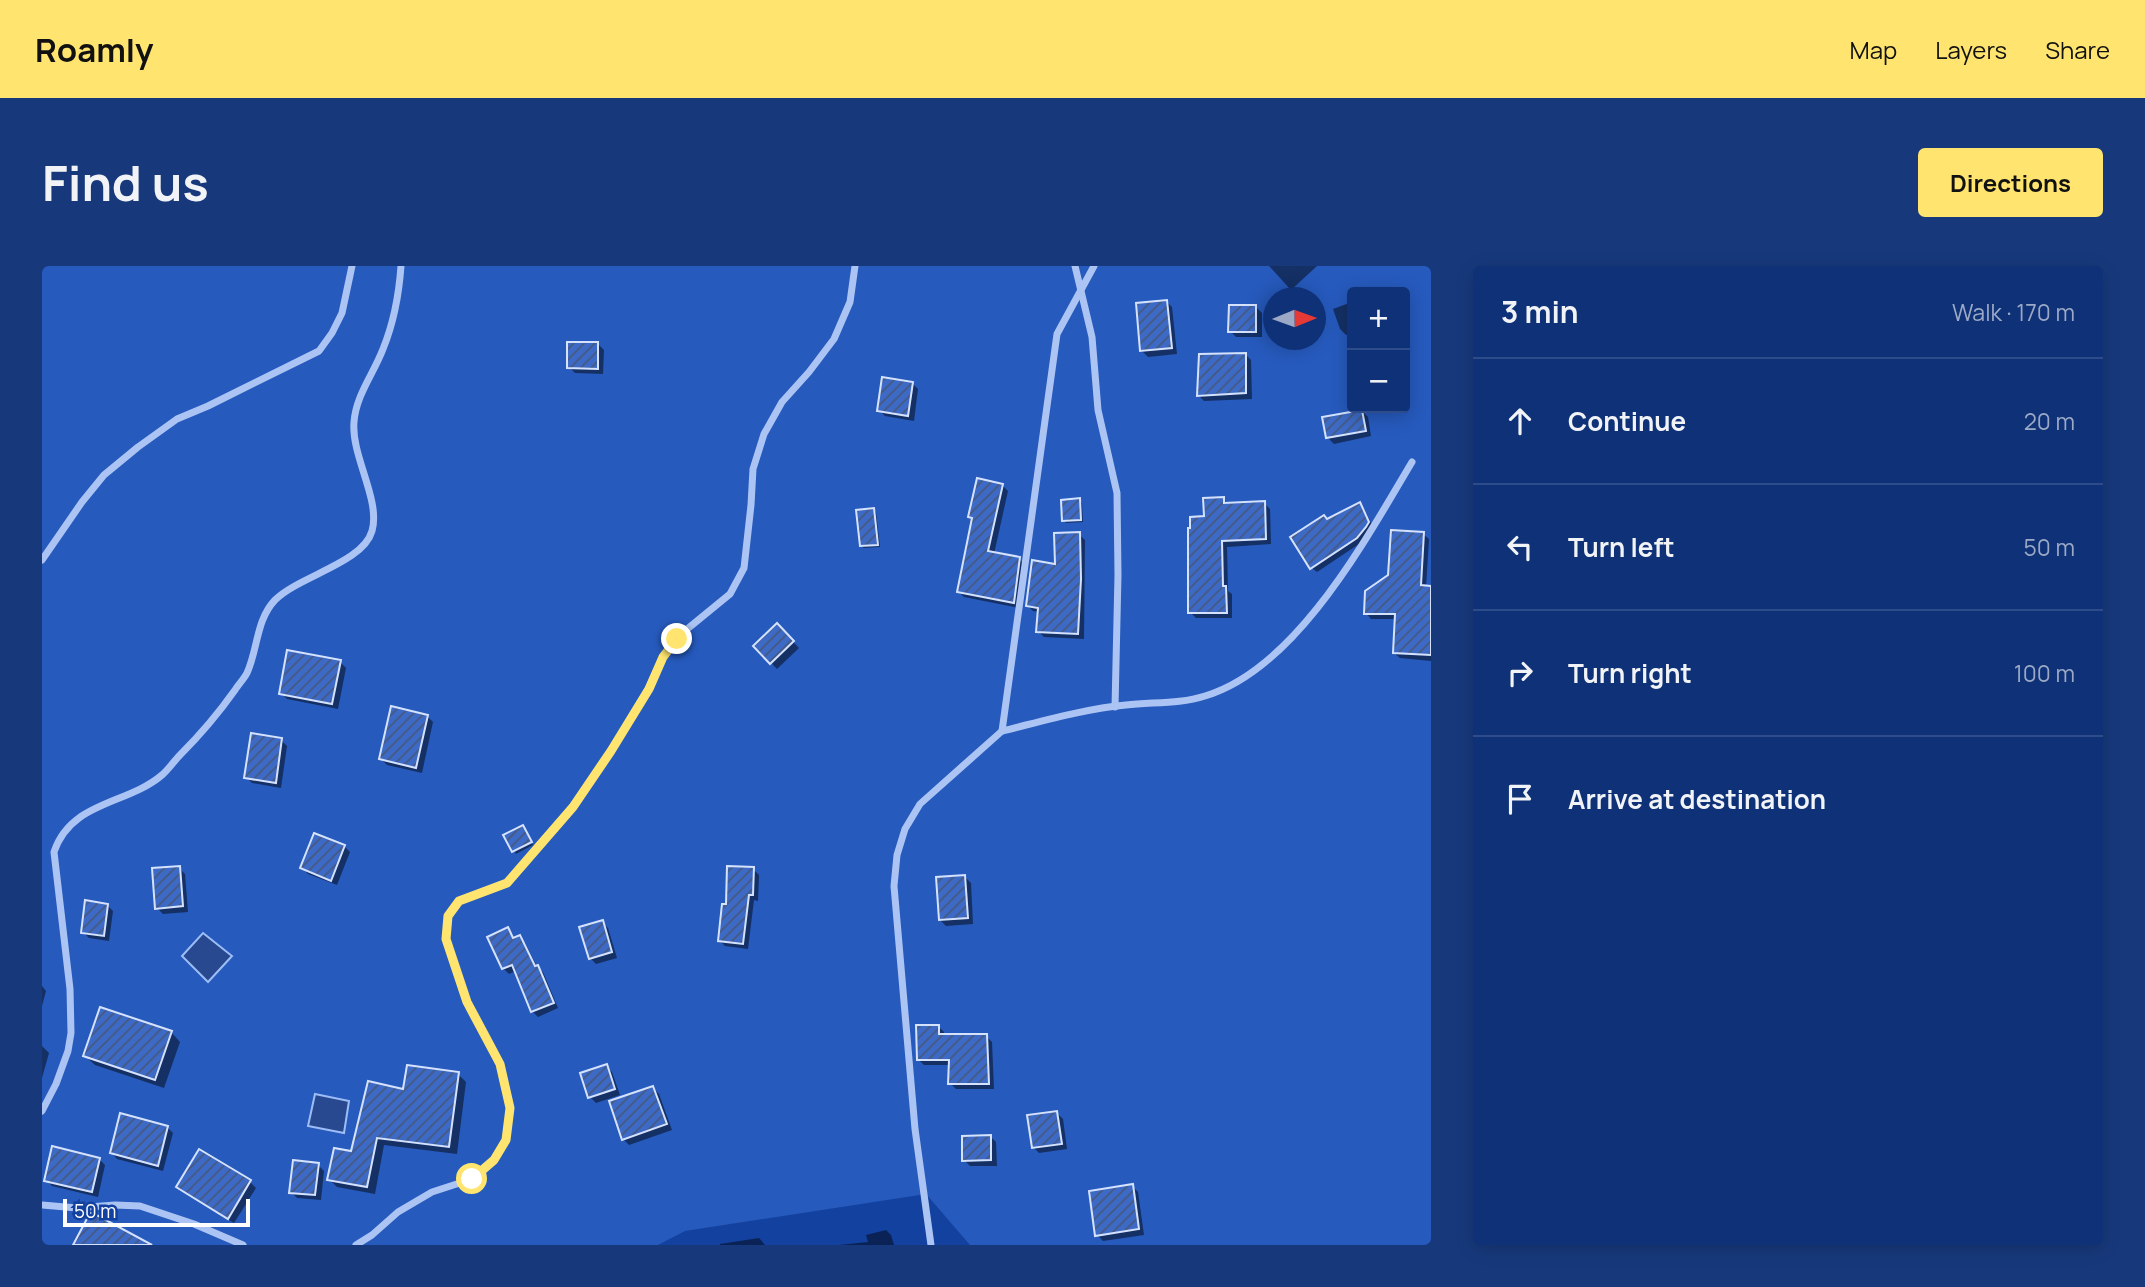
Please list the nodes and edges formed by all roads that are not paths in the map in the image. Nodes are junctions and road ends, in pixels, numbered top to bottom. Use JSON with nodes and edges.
{"nodes":[{"id":1,"x":352,"y":266,"type":"edge"},
{"id":2,"x":401,"y":266,"type":"edge"},
{"id":3,"x":855,"y":266,"type":"edge"},
{"id":4,"x":1075,"y":266,"type":"edge"},
{"id":5,"x":1094,"y":266,"type":"edge"},
{"id":6,"x":1082,"y":286,"type":"junction"},
{"id":7,"x":1412,"y":463,"type":"dead end"},
{"id":8,"x":42,"y":560,"type":"edge"},
{"id":9,"x":1115,"y":707,"type":"junction"},
{"id":10,"x":1002,"y":731,"type":"junction"},
{"id":11,"x":42,"y":1111,"type":"edge"},
{"id":12,"x":42,"y":1205,"type":"edge"},
{"id":13,"x":243,"y":1245,"type":"edge"},
{"id":14,"x":356,"y":1245,"type":"edge"},
{"id":15,"x":931,"y":1245,"type":"edge"}],
"edges":[{"from":1,"to":8,"type":"street"},
{"from":2,"to":11,"type":"street"},
{"from":3,"to":14,"type":"street"},
{"from":4,"to":6,"type":"street"},
{"from":5,"to":6,"type":"street"},
{"from":6,"to":9,"type":"street"},
{"from":6,"to":10,"type":"street"},
{"from":7,"to":9,"type":"street"},
{"from":9,"to":10,"type":"street"},
{"from":10,"to":15,"type":"street"},
{"from":12,"to":13,"type":"street"}]}
